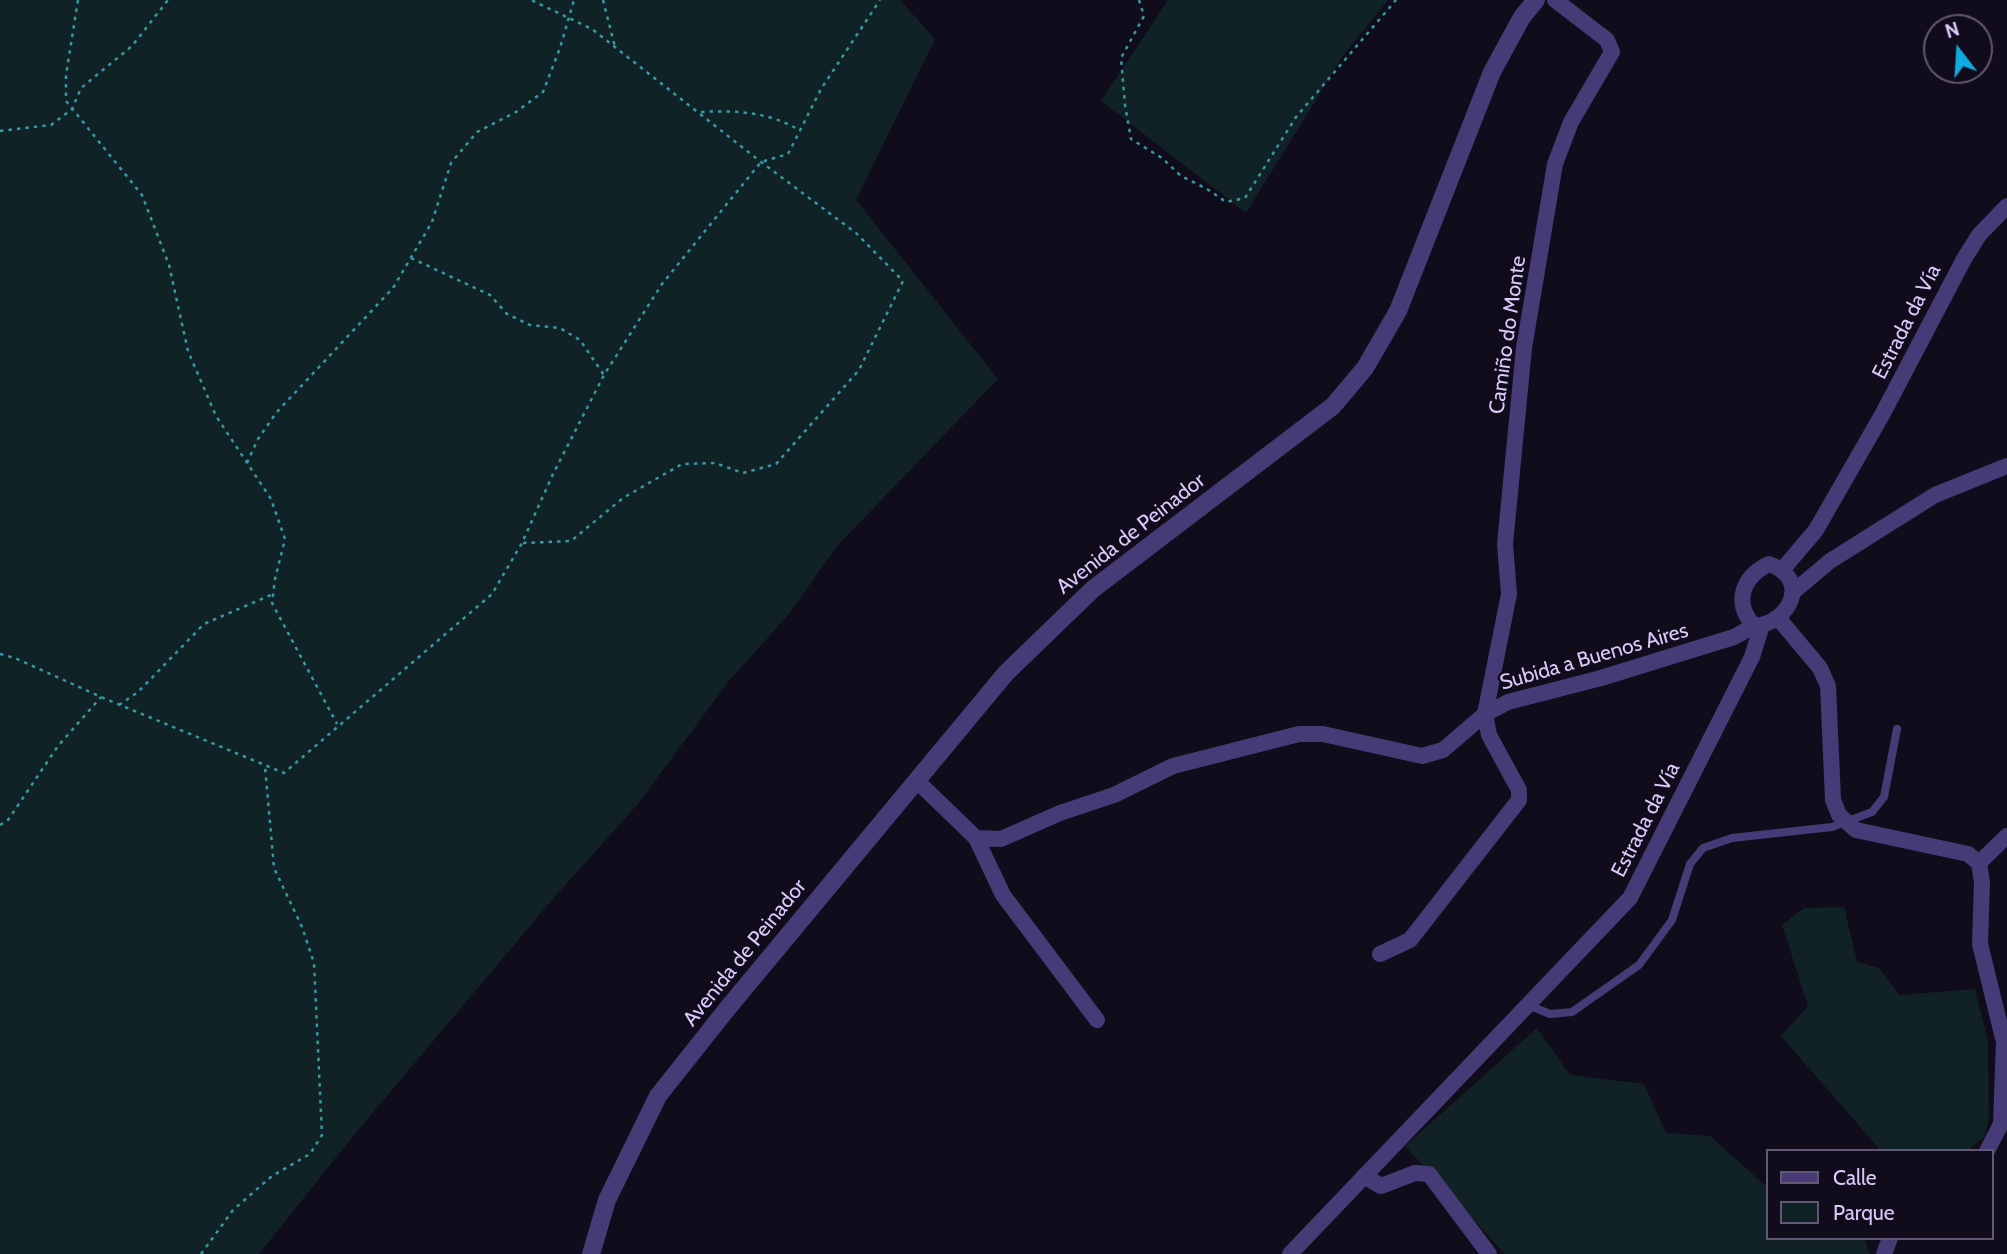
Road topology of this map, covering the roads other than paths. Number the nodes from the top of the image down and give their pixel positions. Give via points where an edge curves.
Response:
1 (1536, 0) edge
2 (1555, 0) edge
3 (2007, 206) edge
4 (2007, 466) edge
5 (1783, 569) junction
6 (1792, 593) junction
7 (1779, 619) junction
8 (1758, 626) junction
9 (1485, 714) junction
10 (1897, 729) dead end
11 (917, 781) junction
12 (1847, 822) junction
13 (2007, 836) edge
14 (975, 838) junction
15 (1979, 863) junction
16 (1380, 954) dead end
17 (1528, 1005) junction
18 (1097, 1020) dead end
19 (1988, 1149) edge
20 (1364, 1176) junction
21 (591, 1254) edge
22 (1290, 1254) edge
23 (1489, 1254) edge

1 - 11 street, Avenida de Peinador via 1492,72 1398,311 1365,368 1333,406 1093,589 1006,673
2 - 9 street, Camiño do Monte via 1607,40 1612,52 1571,122 1555,164 1524,348 1505,544 1509,594
3 - 5 street, Estrada da Vía via 1964,259 1816,530
4 - 6 street via 1936,495 1830,561
5 - 6 street via 1791,578
5 - 8 street via 1769,564 1755,571 1745,584 1746,617
6 - 7 street
7 - 8 street
7 - 12 street via 1820,668 1828,686 1833,800
8 - 9 street, Subida a Buenos Aires via 1601,678 1508,702
8 - 17 street, Estrada da Vía via 1752,657 1630,898
9 - 14 street, Subida a Buenos Aires via 1443,750 1422,756 1323,734 1298,734 1173,766 1001,839
9 - 16 street via 1489,735 1519,790 1519,800 1410,940
10 - 12 lane via 1884,797 1872,812
11 - 14 street
11 - 21 street, Avenida de Peinador via 658,1096 607,1200
12 - 15 street via 1856,830 1968,854
12 - 17 lane via 1732,838 1703,848 1690,864 1672,920 1639,965 1572,1012 1550,1013
13 - 15 street
14 - 18 street via 1003,895
15 - 19 street via 1980,944 2004,1042 2001,1124
17 - 20 street, Estrada da Vía
20 - 22 street, Estrada da Vía
20 - 23 street via 1381,1186 1415,1173 1429,1174

